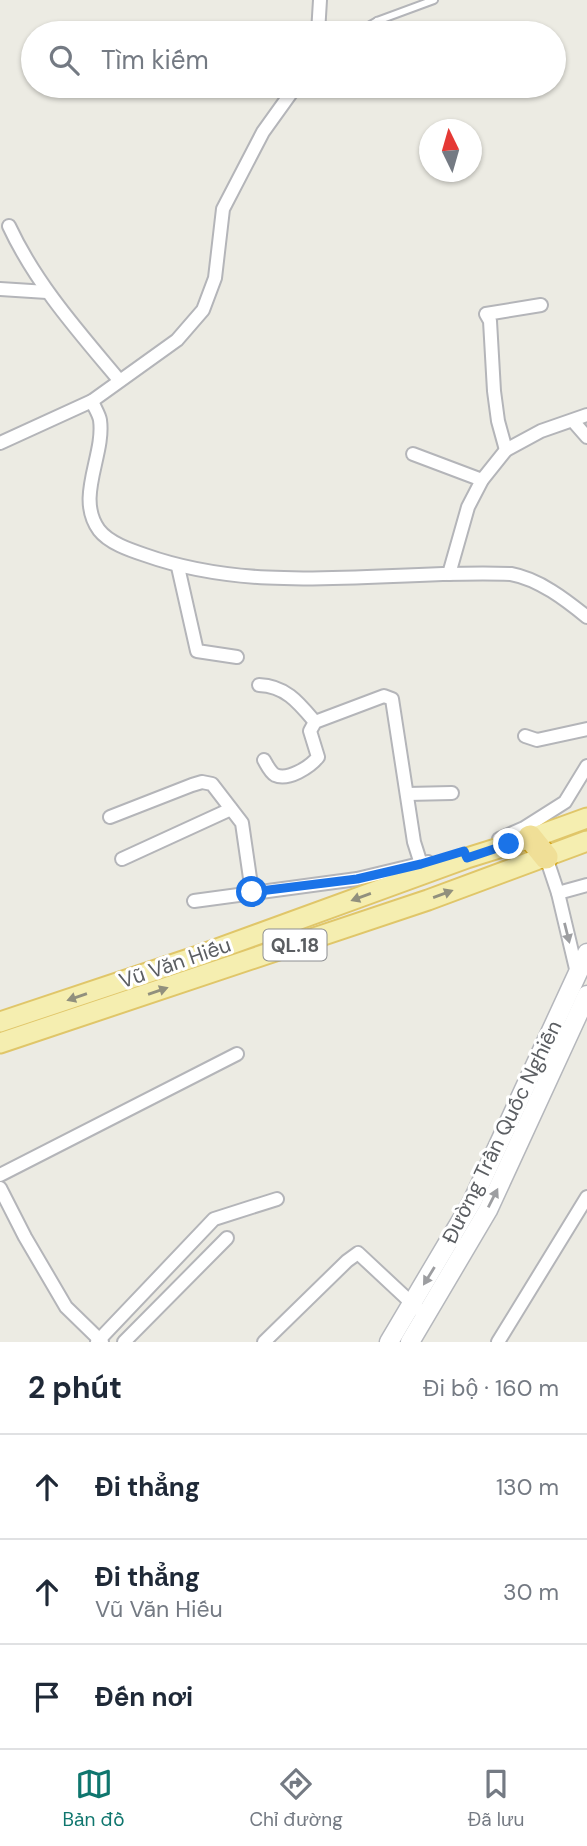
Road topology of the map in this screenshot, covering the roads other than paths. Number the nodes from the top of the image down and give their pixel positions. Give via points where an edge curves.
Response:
1 (320, 0) edge
2 (434, 0) edge
3 (319, 21) edge
4 (380, 21) edge
5 (288, 98) edge
6 (9, 226) dead end
7 (0, 289) edge
8 (47, 292) junction
9 (541, 305) dead end
10 (119, 380) junction
11 (92, 401) junction
12 (587, 415) edge
13 (573, 421) junction
14 (587, 437) edge
15 (0, 443) edge
16 (506, 450) junction
17 (413, 454) dead end
18 (482, 480) junction
19 (178, 567) junction
20 (449, 574) junction
21 (587, 617) edge
22 (237, 657) dead end
23 (259, 685) dead end
24 (315, 722) junction
25 (587, 729) edge
26 (525, 736) dead end
27 (264, 760) dead end
28 (587, 765) edge
29 (452, 793) dead end
30 (407, 794) junction
31 (231, 808) junction
32 (110, 817) dead end
33 (587, 818) edge
34 (530, 837) junction
35 (587, 841) edge
36 (466, 854) junction
37 (546, 857) junction
38 (122, 859) dead end
39 (421, 864) junction
40 (587, 885) edge
41 (252, 892) junction
42 (558, 893) junction
43 (194, 901) dead end
44 (587, 953) edge
45 (578, 973) junction
46 (587, 995) edge
47 (582, 1018) edge
48 (0, 1022) edge
49 (0, 1043) edge
50 (237, 1054) dead end
51 (0, 1175) edge
52 (0, 1188) edge
53 (587, 1197) edge
54 (277, 1199) dead end
55 (227, 1238) dead end
56 (419, 1310) junction
57 (99, 1341) edge
58 (124, 1342) edge
59 (264, 1342) edge
60 (389, 1342) edge
61 (410, 1342) edge
62 (498, 1342) edge

1 - 3 street
2 - 4 lane
5 - 10 street via 223,209 215,278 203,310 177,340
6 - 8 street
7 - 8 street
8 - 10 street
9 - 16 street via 486,314 498,421
10 - 11 street
11 - 15 street
11 - 19 street via 100,419 99,451 89,492 100,531 116,543
12 - 13 street
13 - 14 street
13 - 16 street via 541,431
16 - 18 street
17 - 18 street
18 - 20 street via 468,507
19 - 20 street via 281,580
19 - 22 street via 197,651
20 - 21 street via 524,576
23 - 24 street via 290,695
24 - 27 street via 310,731 318,757 314,762 279,776 272,774
24 - 30 street via 384,696 392,699
25 - 26 street via 537,740
28 - 36 street via 565,802
29 - 30 street
30 - 39 street
31 - 32 street via 212,784 202,782
31 - 38 street
31 - 41 street via 242,822
33 - 34 main road, Vũ Văn Hiếu / QL.18
34 - 36 main road, Vũ Văn Hiếu / QL.18
34 - 37 highway
35 - 37 main road, Vũ Văn Hiếu / QL.18
36 - 39 street
36 -> 48 main road, Vũ Văn Hiếu / QL.18 via 240,941
37 - 42 street
49 -> 37 main road, Vũ Văn Hiếu / QL.18
39 - 41 street via 357,879
40 - 42 street
41 - 43 street
42 -> 45 street
44 - 45 main road, Đường Trần Quốc Nghiễn
45 -> 56 main road, Đường Trần Quốc Nghiễn
46 - 47 main road, Đường Trần Quốc Nghiễn
56 -> 47 main road, Đường Trần Quốc Nghiễn via 475,1234
50 - 51 street
52 - 57 street via 66,1307
53 - 62 street
54 - 57 street via 214,1219
55 - 58 street
56 - 59 street via 358,1254
56 - 60 main road, Đường Trần Quốc Nghiễn
56 - 61 main road, Đường Trần Quốc Nghiễn

